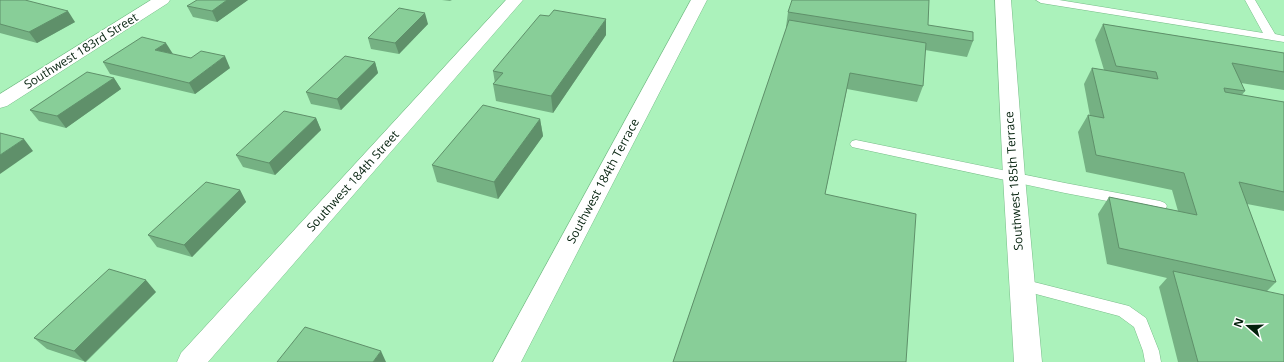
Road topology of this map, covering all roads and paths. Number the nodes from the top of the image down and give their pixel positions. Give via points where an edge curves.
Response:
1 (162, 0) edge
2 (514, 0) edge
3 (699, 0) edge
4 (1003, 0) edge
5 (1040, 0) edge
6 (1112, 0) edge
7 (1250, 0) edge
8 (1116, 12) junction
9 (1271, 37) junction
10 (1284, 39) edge
11 (0, 102) edge
12 (856, 144) dead end
13 (1014, 177) junction
14 (1160, 206) edge
15 (1022, 285) junction
16 (191, 362) edge
17 (507, 362) edge
18 (1028, 362) edge
19 (1153, 362) edge

1 - 11 street, Southwest 183rd Street
2 - 16 street, Southwest 184th Street
3 - 17 street, Southwest 184th Terrace
4 - 13 street, Southwest 185th Terrace
5 - 8 lane
6 - 8 lane
7 - 9 lane
8 - 9 lane
9 - 10 lane
12 - 13 lane
13 - 14 lane
13 - 15 street, Southwest 185th Terrace
15 - 18 street, Southwest 185th Terrace
15 - 19 lane via 1124,311 1140,323

